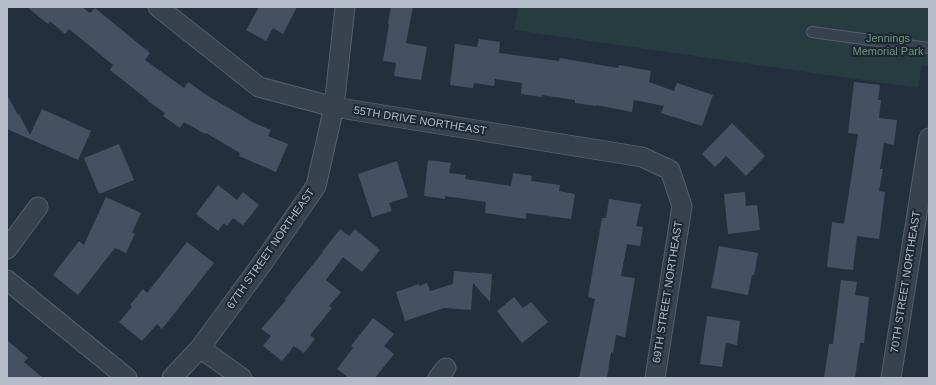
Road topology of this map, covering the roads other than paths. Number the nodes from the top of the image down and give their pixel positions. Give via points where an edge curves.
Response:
1 (158, 7) edge
2 (345, 7) edge
3 (812, 32) dead end
4 (929, 48) edge
5 (334, 107) junction
6 (929, 138) edge
7 (682, 206) joint
8 (38, 207) dead end
9 (7, 248) edge
10 (7, 280) edge
11 (200, 348) junction
12 (127, 378) edge
13 (172, 378) edge
14 (242, 378) edge
15 (655, 378) edge
16 (891, 378) edge

1 - 5 street, 55TH DRIVE NORTHEAST via 259,87
2 - 5 street, 67TH STREET NORTHEAST
3 - 4 lane
5 - 7 street, 55TH DRIVE NORTHEAST via 642,157 670,170
5 - 11 street, 67TH STREET NORTHEAST via 316,186
6 - 16 street, 70TH STREET NORTHEAST
7 - 15 street, 69TH STREET NORTHEAST
8 - 9 street
10 - 12 street
11 - 13 street, 67TH STREET NORTHEAST
11 - 14 street

